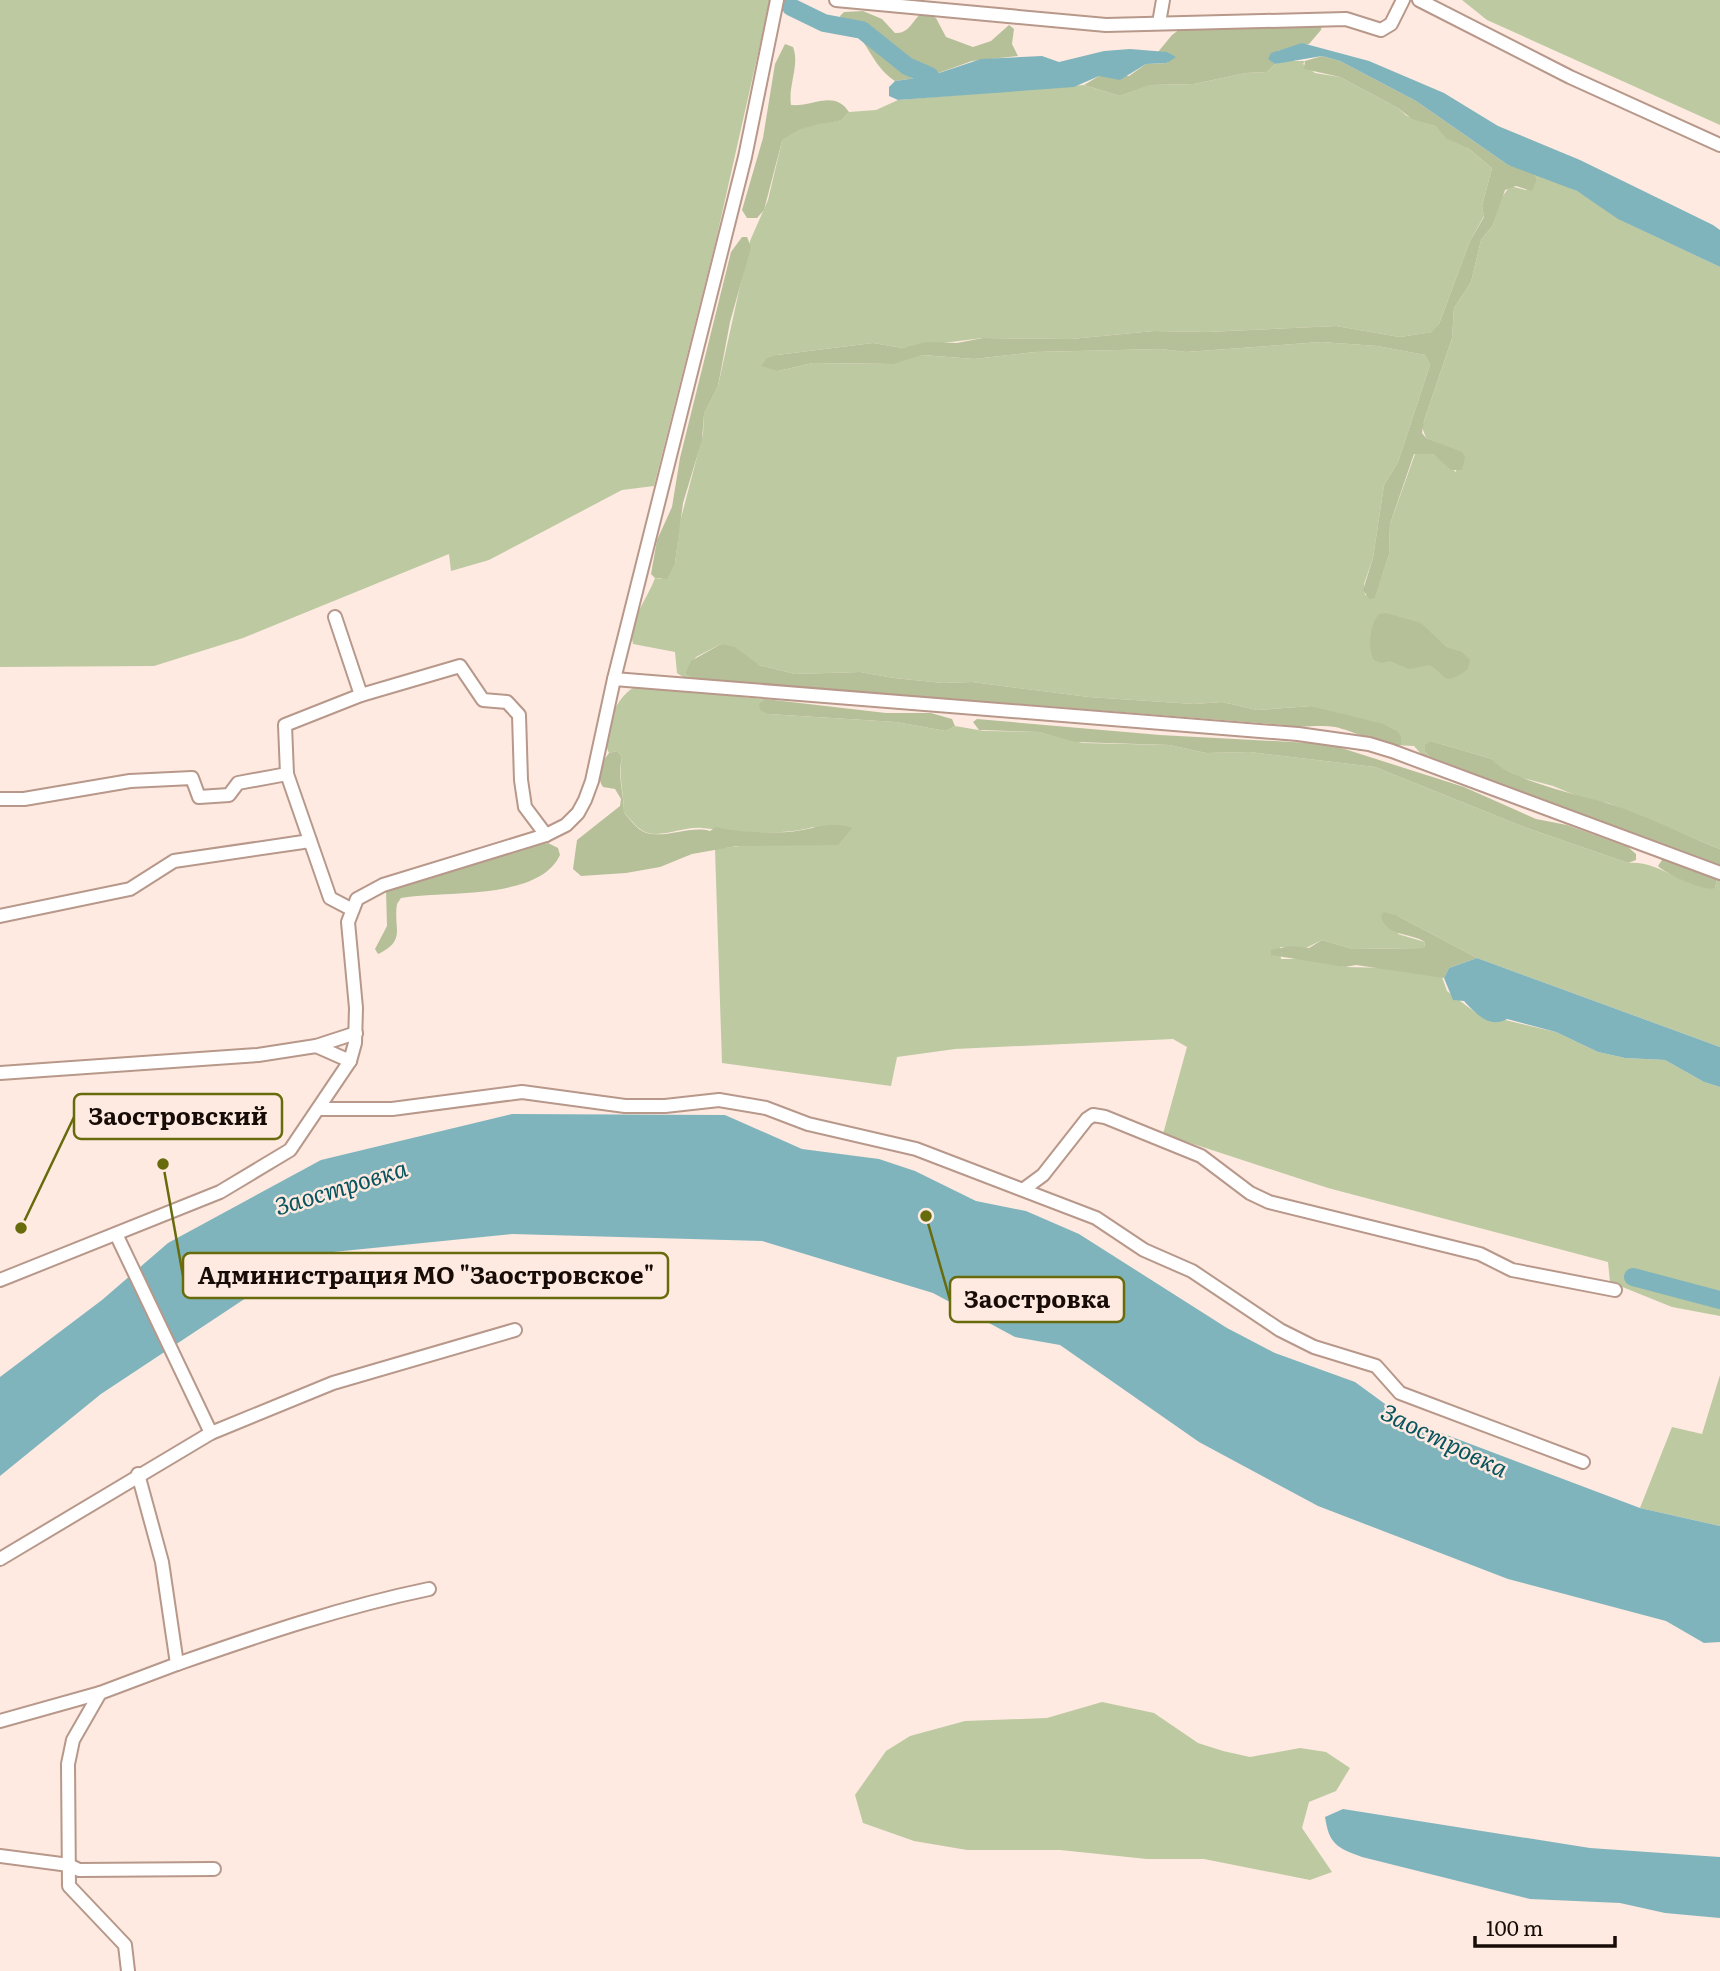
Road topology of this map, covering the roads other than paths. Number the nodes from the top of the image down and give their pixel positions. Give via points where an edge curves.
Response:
1 (777, 0) edge
2 (836, 0) edge
3 (1163, 0) edge
4 (1403, 0) edge
5 (1419, 0) edge
6 (1159, 23) junction
7 (1720, 145) edge
8 (335, 617) dead end
9 (614, 679) junction
10 (361, 695) junction
11 (286, 774) junction
12 (0, 799) edge
13 (546, 835) junction
14 (310, 841) junction
15 (1720, 873) edge
16 (351, 909) junction
17 (0, 916) edge
18 (356, 1033) junction
19 (316, 1046) junction
20 (350, 1061) junction
21 (0, 1073) edge
22 (320, 1109) junction
23 (1024, 1189) junction
24 (116, 1234) junction
25 (0, 1280) edge
26 (1615, 1290) dead end
27 (515, 1331) dead end
28 (211, 1433) junction
29 (1583, 1462) dead end
30 (138, 1474) junction
31 (0, 1559) edge
32 (429, 1589) dead end
33 (177, 1664) junction
34 (100, 1693) junction
35 (0, 1721) edge
36 (0, 1856) edge
37 (69, 1865) junction
38 (214, 1869) dead end
39 (128, 1971) edge

1 - 9 street via 745,157
2 - 6 street via 1094,24
3 - 6 street
4 - 6 street via 1391,24 1381,30 1346,19
5 - 7 street via 1570,77
8 - 10 street
9 - 13 street via 585,800 566,825
9 - 15 street via 1298,734 1369,744
10 - 11 street via 285,725
10 - 13 street via 460,666 483,700 507,702 519,715 525,807
11 - 12 street via 238,783 229,795 199,797 191,778 130,781
11 - 14 street
13 - 16 street via 383,885 357,899
14 - 16 street via 330,898
14 - 17 street via 174,861 130,889
16 - 18 street via 348,922
18 - 19 street
18 - 20 street
19 - 20 street
19 - 21 street via 258,1055
20 - 22 street
22 - 23 street via 392,1109 522,1093 625,1106 719,1100 766,1108 808,1124 916,1149
22 - 24 street via 281,1157 220,1192
23 - 26 street via 1043,1175 1087,1119 1105,1117 1200,1156 1269,1202 1480,1254 1512,1270
23 - 29 street via 1096,1218 1144,1250 1192,1271 1280,1330 1314,1347 1376,1366 1400,1393
24 - 25 street
24 - 28 street
27 - 28 street via 333,1383
28 - 30 street
30 - 31 street
30 - 33 street via 162,1562
32 - 33 street via 284,1626
33 - 34 street
34 - 35 street
34 - 37 street via 73,1740 68,1764
36 - 37 street
37 - 38 street via 79,1870
37 - 39 street via 69,1886 125,1945

